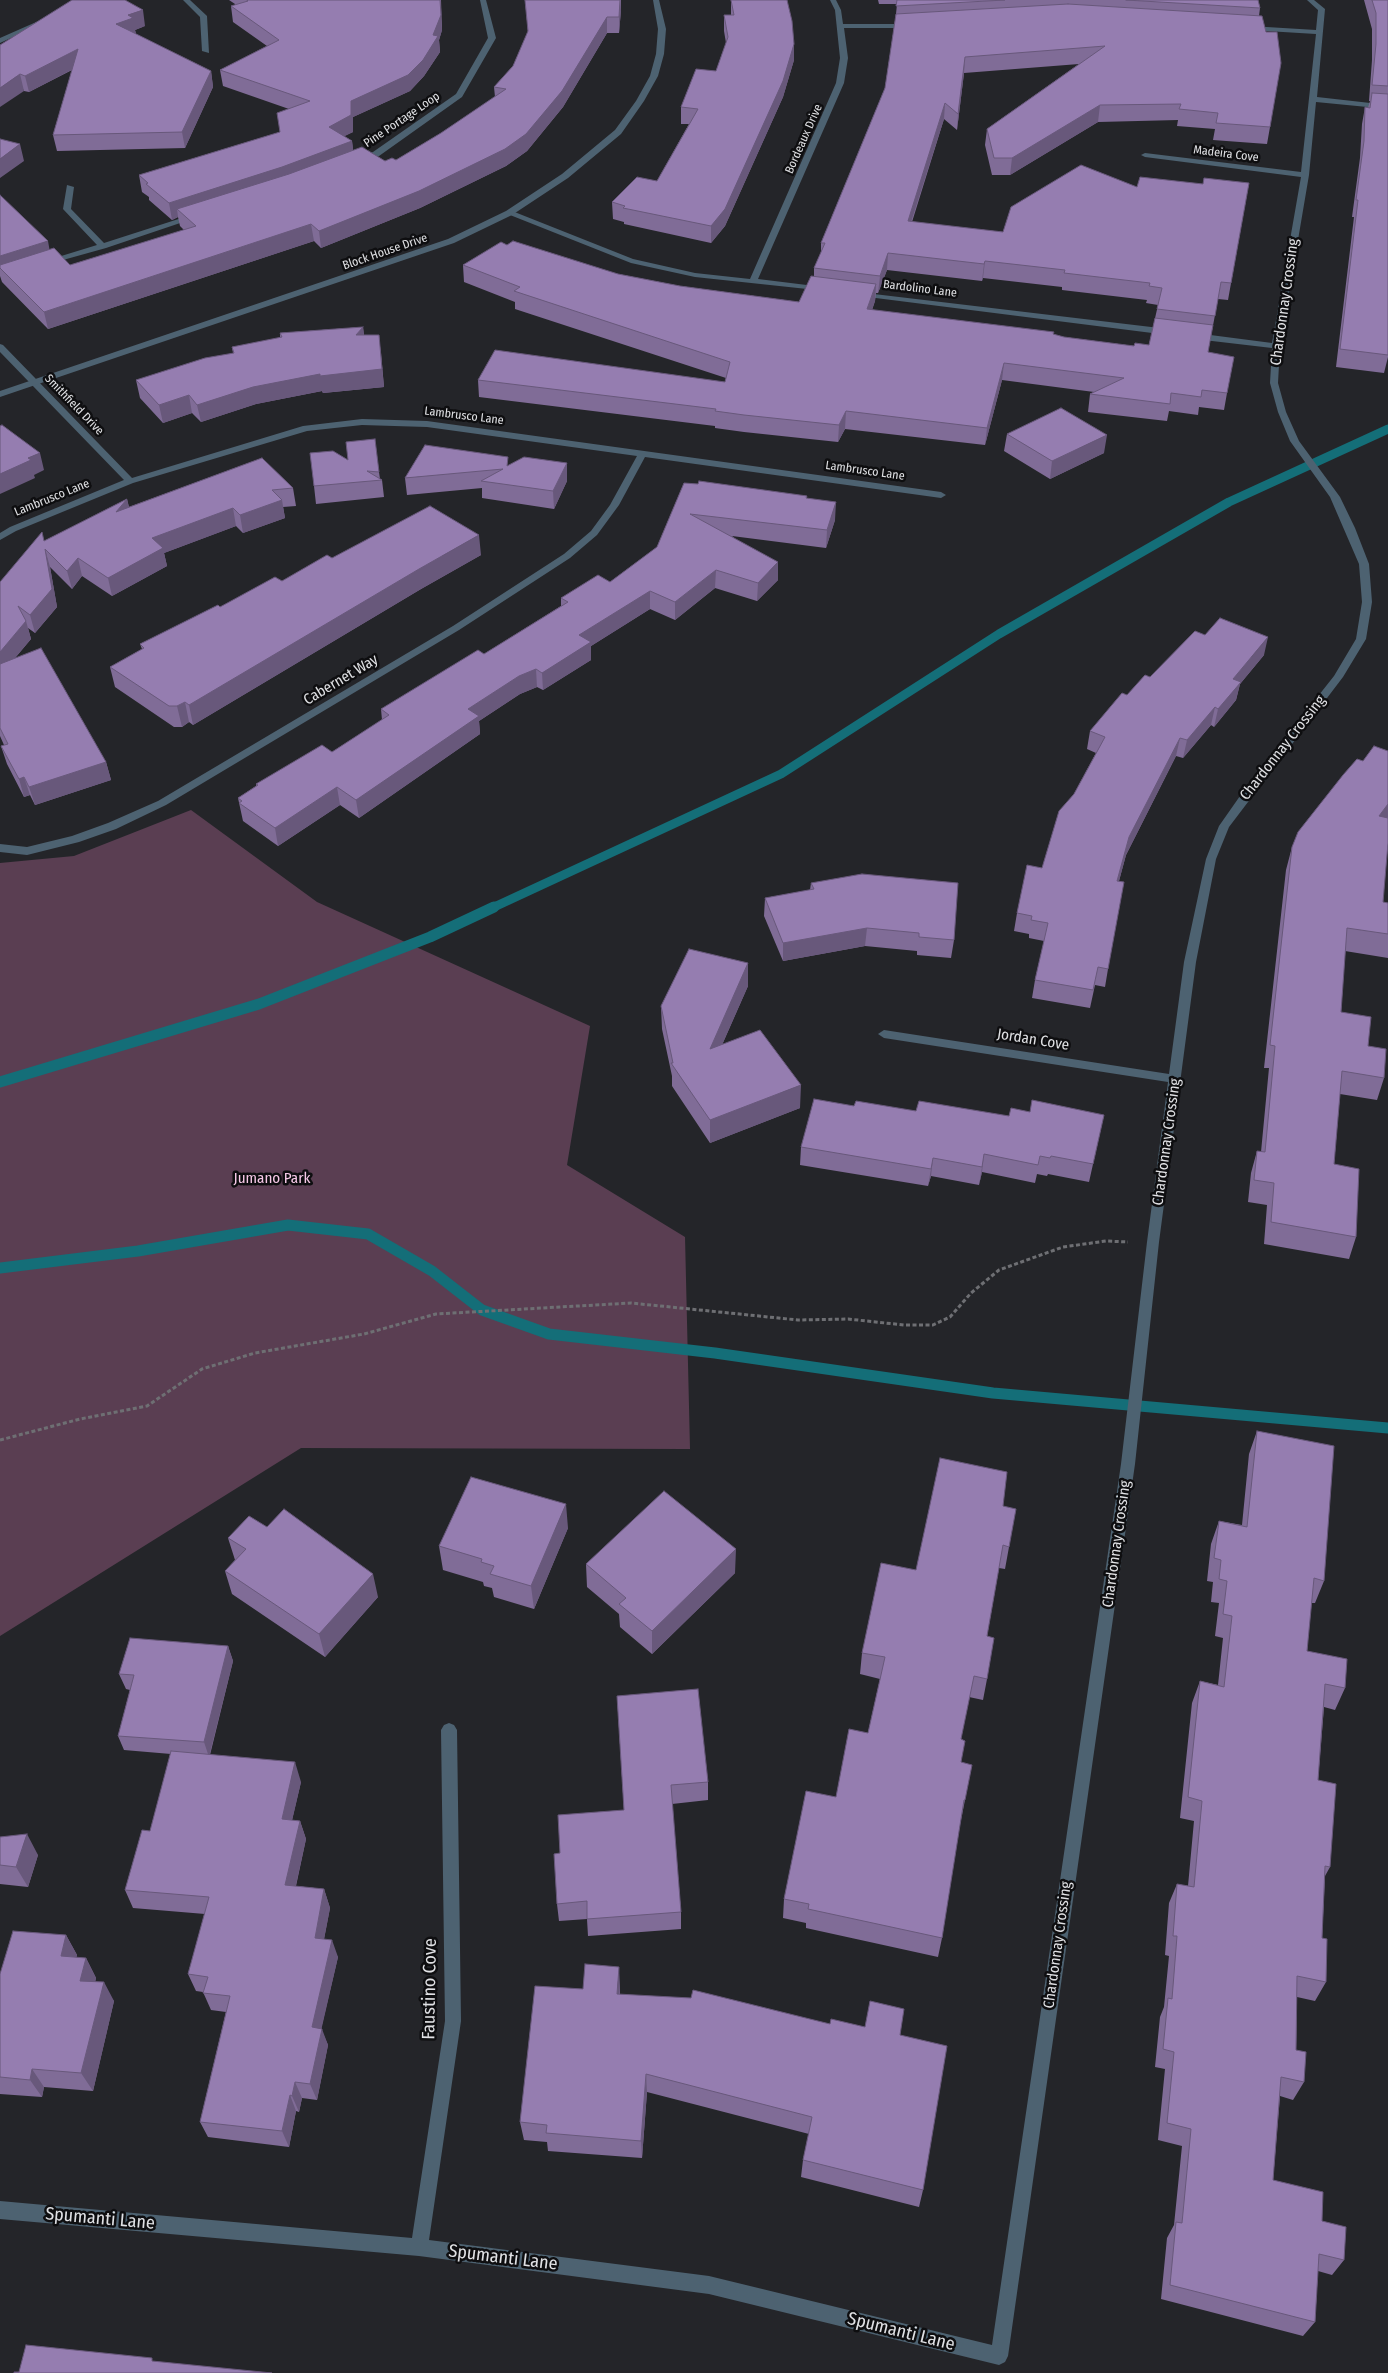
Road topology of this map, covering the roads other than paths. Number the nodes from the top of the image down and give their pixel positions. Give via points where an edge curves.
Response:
1 (186, 0) edge
2 (483, 0) edge
3 (656, 0) edge
4 (833, 0) edge
5 (1310, 0) edge
6 (50, 18) edge
7 (841, 26) junction
8 (916, 26) edge
9 (1241, 27) edge
10 (1319, 32) junction
11 (0, 40) edge
12 (206, 51) dead end
13 (1313, 99) junction
14 (1388, 107) edge
15 (1144, 156) dead end
16 (349, 164) edge
17 (1305, 175) junction
18 (70, 187) dead end
19 (509, 213) junction
20 (205, 214) edge
21 (103, 246) junction
22 (37, 267) edge
23 (753, 281) junction
24 (832, 291) edge
25 (852, 293) edge
26 (1178, 334) edge
27 (1188, 335) edge
28 (1276, 346) junction
29 (0, 347) edge
30 (36, 384) junction
31 (0, 394) edge
32 (642, 454) junction
33 (130, 481) junction
34 (941, 495) dead end
35 (0, 538) edge
36 (1, 848) edge
37 (884, 1034) dead end
38 (1176, 1079) junction
39 (449, 1730) dead end
40 (0, 2210) edge
41 (419, 2247) junction
42 (999, 2356) joint

1 - 12 street via 203,16
2 - 16 street, Pine Portage Loop via 492,38 459,95 376,154
3 - 19 street, Block House Drive via 662,29 660,54 654,76 640,101 618,132 565,176
4 - 7 street, Bordeaux Drive
5 - 10 street, Chardonnay Crossing via 1322,9
6 - 11 street
7 - 8 street
7 - 23 street, Bordeaux Drive via 844,58 840,83
9 - 10 street
10 - 13 street, Chardonnay Crossing
13 - 14 street
13 - 17 street, Chardonnay Crossing
15 - 17 street, Madeira Cove
17 - 28 street, Chardonnay Crossing
18 - 21 street via 68,209
19 - 23 street via 631,261 695,275
19 - 30 street, Block House Drive via 451,241 407,257
20 - 21 street
21 - 22 street
23 - 24 street
25 - 26 street, Bardolino Lane
27 - 28 street
28 - 38 street, Chardonnay Crossing via 1274,383 1282,412 1295,441 1335,498 1350,528 1364,564 1367,602 1360,639 1338,677 1224,826 1211,859 1190,962
29 - 30 street, Smithfield Drive
30 - 31 street, Block House Drive
30 - 33 street, Smithfield Drive
32 - 33 street, Lambrusco Lane via 427,424 362,422 306,428
32 - 34 street, Lambrusco Lane
32 - 36 street, Cabernet Way via 614,505 594,533 567,556 456,628 162,803 75,839 26,851
33 - 35 street, Lambrusco Lane via 13,529
37 - 38 street, Jordan Cove
38 - 42 street, Chardonnay Crossing via 1153,1242 1128,1464
39 - 41 street, Faustino Cove via 453,2021
40 - 41 street, Spumanti Lane
41 - 42 street, Spumanti Lane via 709,2284

